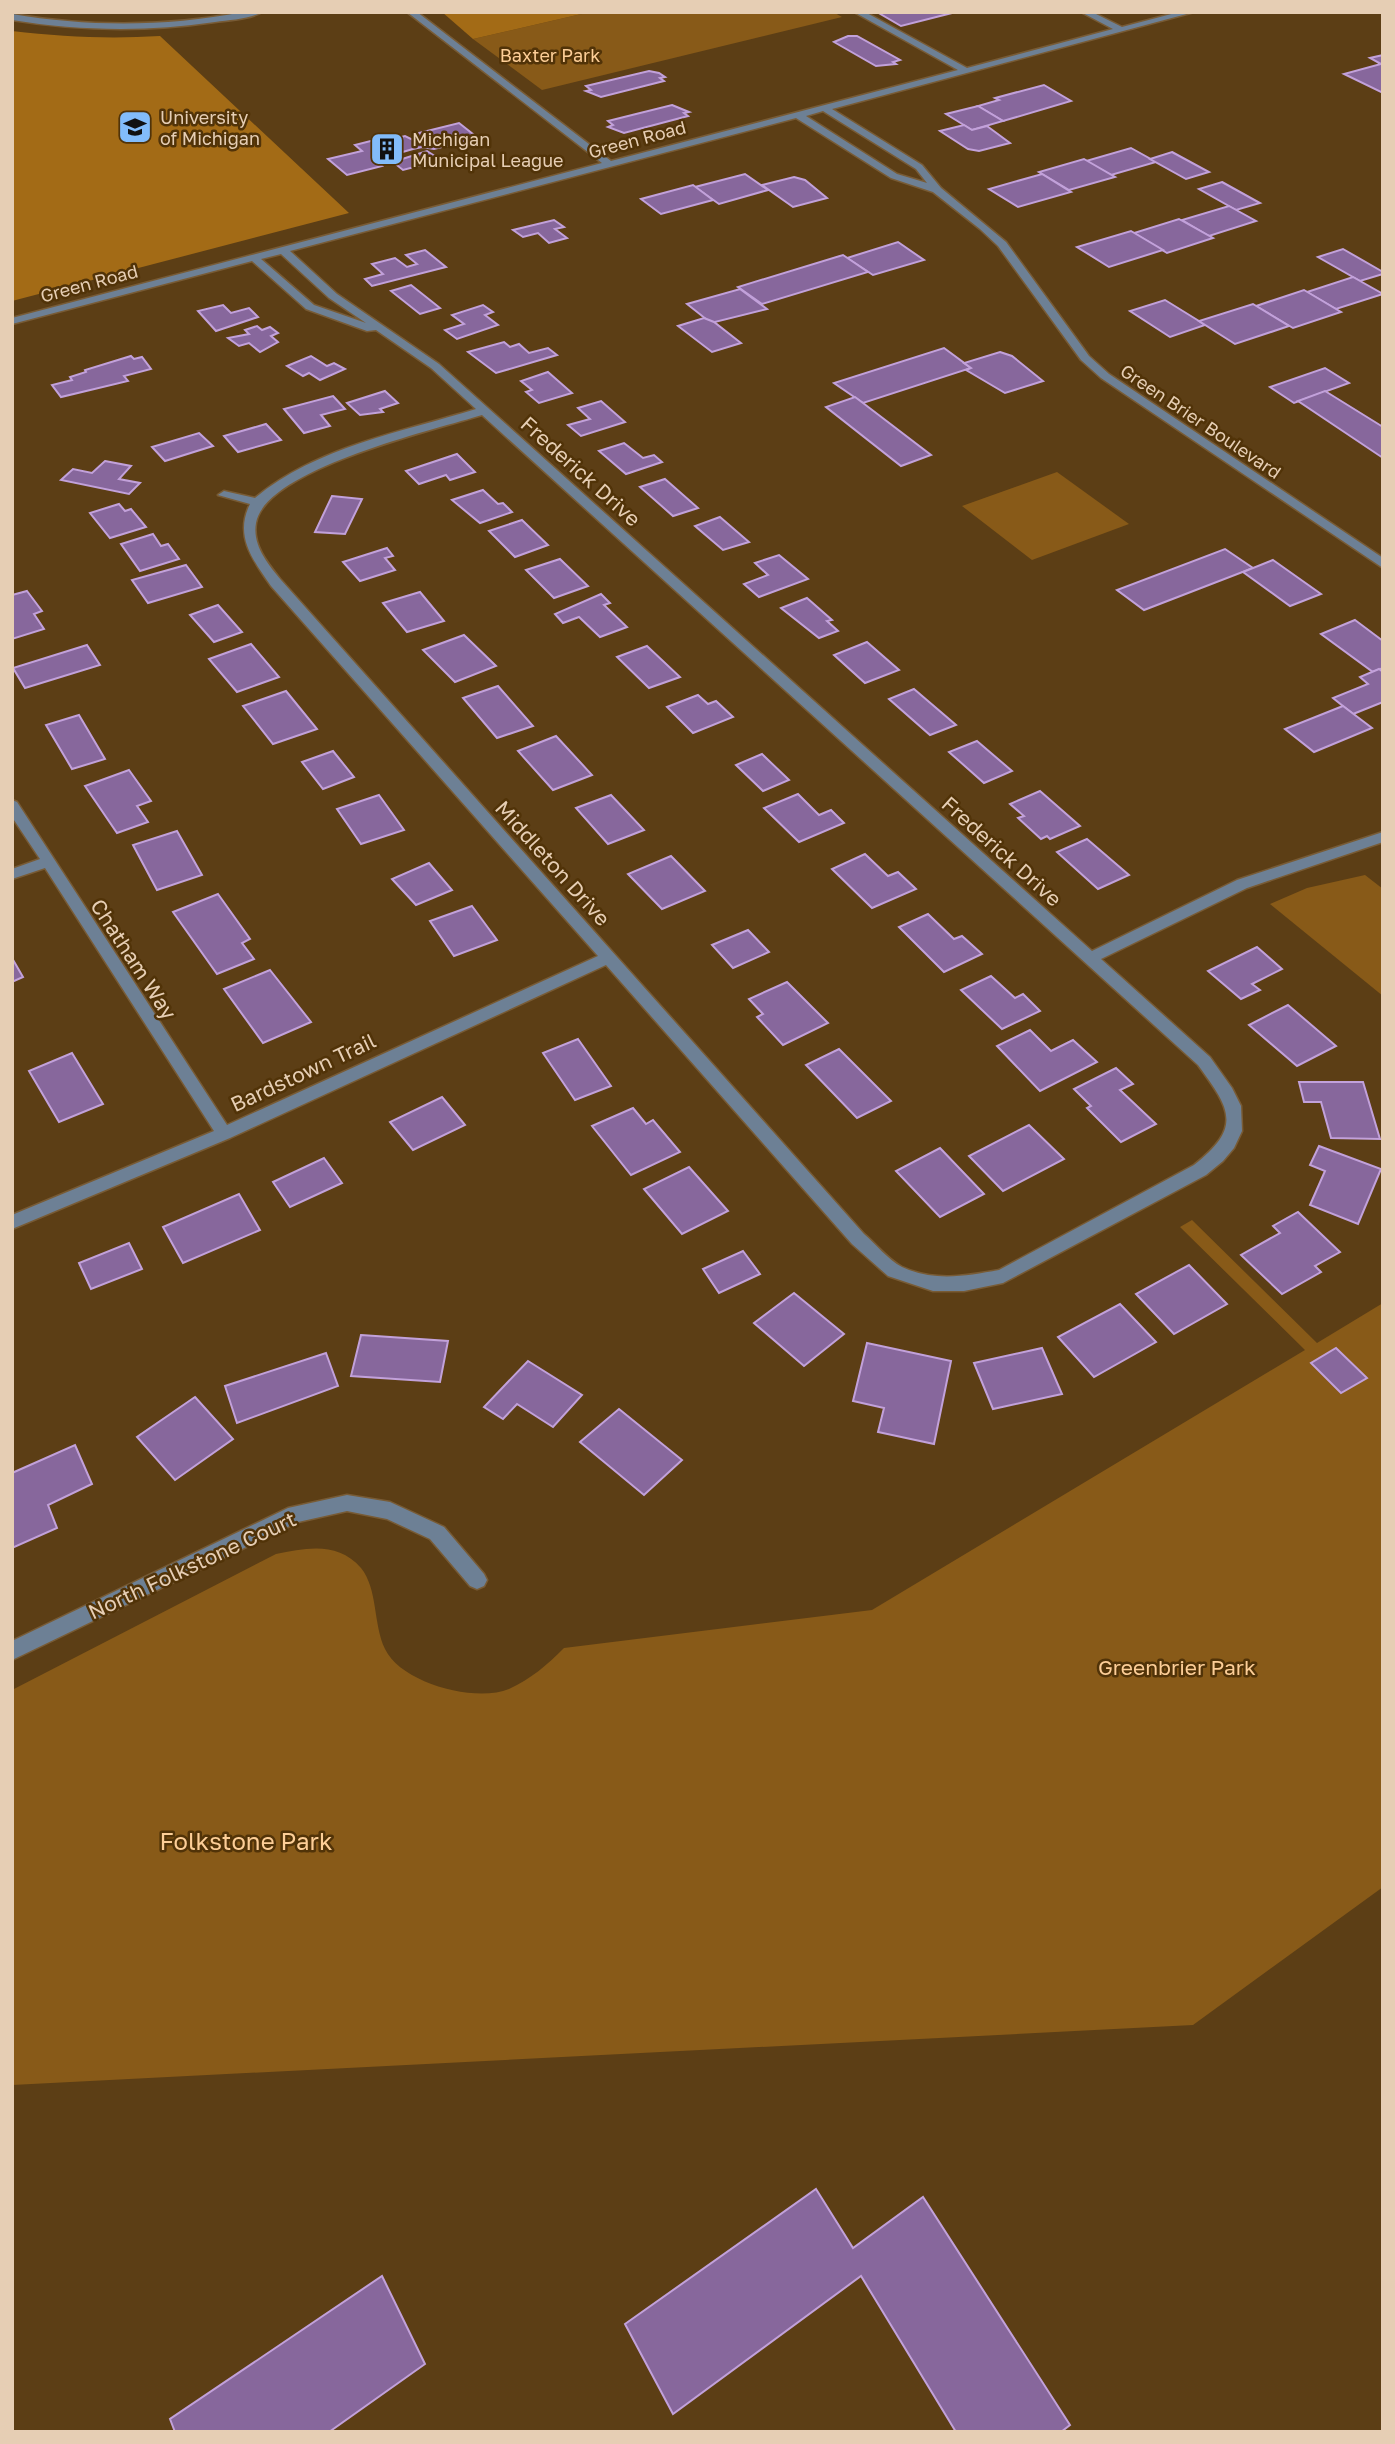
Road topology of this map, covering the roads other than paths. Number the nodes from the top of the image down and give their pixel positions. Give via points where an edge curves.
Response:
1 (258, 12) edge
2 (411, 12) edge
3 (858, 12) edge
4 (1086, 12) edge
5 (1190, 12) edge
6 (12, 17) edge
7 (1121, 30) junction
8 (965, 71) junction
9 (825, 108) junction
10 (798, 116) junction
11 (609, 164) junction
12 (937, 190) junction
13 (283, 250) junction
14 (253, 257) junction
15 (12, 321) edge
16 (383, 332) junction
17 (483, 411) junction
18 (224, 495) dead end
19 (257, 502) junction
20 (1383, 564) edge
21 (12, 805) edge
22 (1383, 837) edge
23 (47, 862) junction
24 (12, 874) edge
25 (609, 957) junction
26 (1090, 958) junction
27 (223, 1135) junction
28 (12, 1222) edge
29 (858, 1239) joint
30 (477, 1580) dead end
31 (12, 1651) edge

1 - 6 street via 130,27
2 - 11 street
3 - 8 street
4 - 7 street
5 - 7 street, Green Road
7 - 8 street, Green Road
8 - 9 street, Green Road
9 - 10 street, Green Road
9 - 12 street, Green Brier Boulevard via 919,167
10 - 11 street, Green Road
10 - 12 street, Green Brier Boulevard via 894,176
11 - 13 street, Green Road
12 - 20 street, Green Brier Boulevard via 1002,244 1073,343 1105,376
13 - 14 street, Green Road
13 - 16 street, Frederick Drive via 333,296
14 - 15 street, Green Road
14 - 16 street, Frederick Drive via 310,307
16 - 17 street, Frederick Drive via 435,366
17 - 19 street via 331,460 296,475
17 - 26 street, Frederick Drive
18 - 19 street
19 - 25 street, Middleton Drive via 249,525 253,551 276,583
21 - 23 street, Chatham Way
22 - 26 street via 1242,884
23 - 24 street
23 - 27 street, Chatham Way
25 - 27 street, Bardstown Trail
25 - 29 street, Middleton Drive
26 - 29 street, Frederick Drive via 1204,1061 1224,1086 1237,1131 1224,1153 1003,1276 964,1284 933,1284 894,1271
27 - 28 street, Bardstown Trail
30 - 31 street, North Folkstone Court via 437,1533 390,1511 346,1503 295,1514

